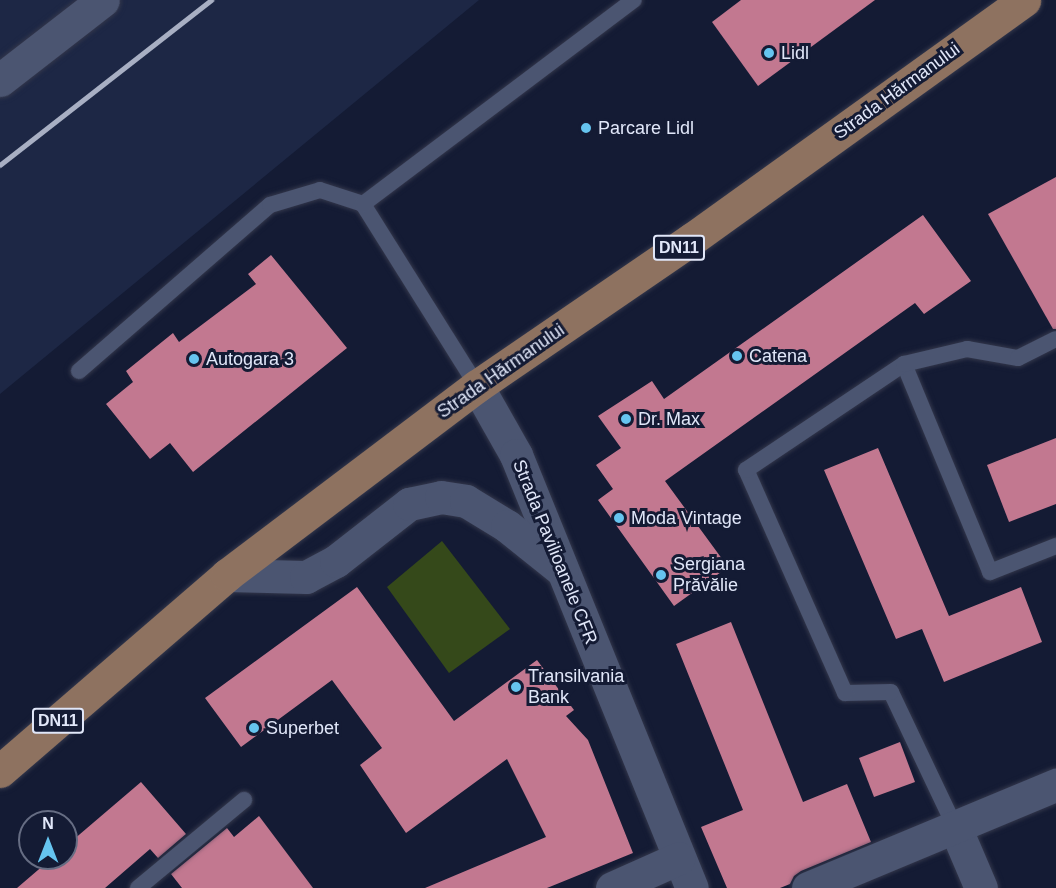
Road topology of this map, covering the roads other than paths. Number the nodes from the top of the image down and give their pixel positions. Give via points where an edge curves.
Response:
1 (103, 0) edge
2 (634, 0) edge
3 (1024, 0) edge
4 (0, 80) edge
5 (363, 204) junction
6 (1056, 339) edge
7 (904, 364) junction
8 (79, 371) dead end
9 (477, 386) junction
10 (1056, 546) edge
11 (564, 571) junction
12 (227, 575) junction
13 (0, 771) edge
14 (1056, 785) edge
15 (244, 800) dead end
16 (955, 826) junction
17 (679, 858) junction
18 (138, 888) edge
19 (612, 888) edge
20 (692, 888) edge
21 (808, 888) edge
22 (981, 888) edge

1 - 4 street
2 - 5 lane
3 - 9 main road, Strada Hărmanului / DN11 via 692,239
5 - 8 lane via 320,190 270,205
5 - 9 lane
6 - 7 lane via 1018,358 967,349
7 - 10 lane via 990,572
7 - 16 lane via 746,470 844,693 891,692
9 - 11 street, Strada Pavilioanele CFR via 516,455
9 - 12 main road, Strada Hărmanului / DN11
11 - 12 street via 466,501 441,497 409,504 336,561 306,577
11 - 17 street, Strada Pavilioanele CFR
12 - 13 main road, Strada Hărmanului / DN11
14 - 16 street
15 - 18 lane
16 - 21 street
16 - 22 street
17 - 19 street
17 - 20 street, Strada Pavilioanele CFR

